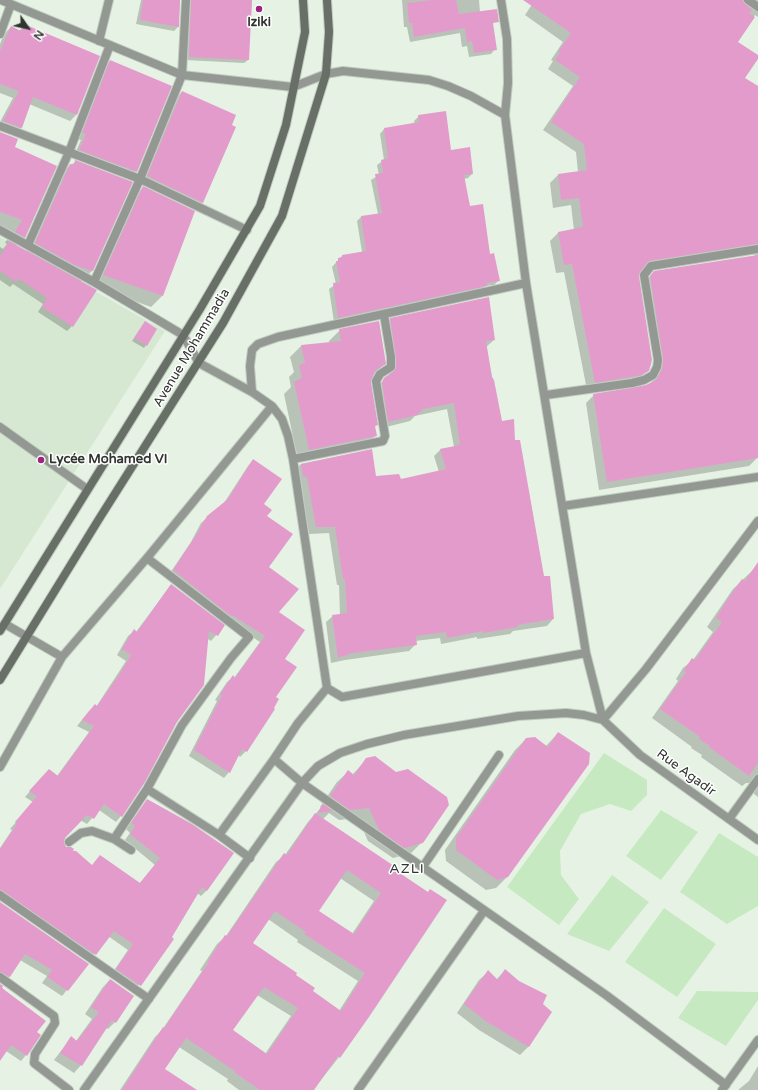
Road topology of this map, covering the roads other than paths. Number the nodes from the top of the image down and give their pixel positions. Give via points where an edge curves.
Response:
1 (1, 0) edge
2 (109, 0) edge
3 (186, 0) edge
4 (303, 0) edge
5 (327, 0) edge
6 (501, 0) edge
7 (748, 0) edge
8 (11, 4) junction
9 (758, 7) edge
10 (0, 34) edge
11 (99, 41) junction
12 (110, 45) junction
13 (326, 74) junction
14 (182, 75) junction
15 (293, 87) junction
16 (504, 115) junction
17 (0, 126) edge
18 (69, 152) junction
19 (140, 179) junction
20 (0, 230) edge
21 (246, 230) junction
22 (28, 245) junction
23 (758, 249) edge
24 (94, 282) junction
25 (526, 283) junction
26 (384, 315) junction
27 (183, 334) junction
28 (199, 363) junction
29 (252, 392) junction
30 (546, 395) junction
31 (272, 406) junction
32 (0, 427) edge
33 (293, 458) junction
34 (758, 477) edge
35 (87, 489) junction
36 (563, 506) junction
37 (757, 525) edge
38 (148, 558) junction
39 (2, 628) edge
40 (26, 637) junction
41 (586, 653) junction
42 (62, 657) junction
43 (0, 680) edge
44 (327, 688) junction
45 (603, 720) junction
46 (499, 755) dead end
47 (274, 759) junction
48 (0, 767) edge
49 (758, 779) edge
50 (302, 783) junction
51 (147, 789) junction
52 (729, 819) junction
53 (219, 835) junction
54 (114, 839) junction
55 (758, 840) edge
56 (69, 842) dead end
57 (131, 850) dead end
58 (250, 858) junction
59 (422, 868) junction
60 (0, 894) edge
61 (484, 911) junction
62 (0, 977) edge
63 (148, 999) junction
64 (758, 1040) edge
65 (724, 1087) edge
66 (360, 1089) edge
67 (69, 1090) edge
68 (84, 1090) edge

1 - 8 street
2 - 11 street
3 - 14 street
4 - 15 street, Avenue Mohammadia via 305,32
5 - 13 street, Avenue Mohammadia via 329,32
6 - 16 street via 507,39 508,76
7 - 9 street
8 - 10 street
8 - 11 street
11 - 12 street
12 - 14 street
12 - 18 street
13 - 15 street
13 - 16 street via 344,71 429,80 471,96
13 - 28 street, Avenue Mohammadia via 282,216
14 - 15 street
14 - 19 street
15 - 21 street, Avenue Mohammadia via 286,125 260,206
16 - 25 street
17 - 18 street
18 - 19 street
18 - 22 street
19 - 21 street
19 - 24 street
20 - 22 street
21 - 27 street, Avenue Mohammadia
22 - 24 street
23 - 30 street via 651,266 644,275 658,360 653,375 632,383
24 - 27 street
25 - 26 street
25 - 30 street
26 - 29 street via 278,337 258,344 252,350
26 - 33 street via 391,367 376,380 386,436 383,441
27 - 28 street
27 - 35 street, Avenue Mohammadia
28 - 29 street
28 - 40 street, Avenue Mohammadia
29 - 31 street
30 - 36 street
31 - 33 street via 282,419
31 - 38 street
32 - 35 street
33 - 44 street
34 - 36 street
35 - 39 street, Avenue Mohammadia
36 - 41 street
37 - 45 street via 646,669
38 - 42 street
38 - 51 street via 249,637 182,725
39 - 40 street
40 - 42 street
40 - 43 street, Avenue Mohammadia
41 - 44 street via 342,697
41 - 45 street
42 - 48 street
44 - 47 street via 298,723
45 - 50 street via 572,713 539,713 404,735 340,753 318,766
45 - 52 street, Rue Agadir via 640,755
46 - 59 street
47 - 50 street
47 - 53 street
49 - 52 street
50 - 58 street
50 - 59 street
51 - 53 street
51 - 54 street
52 - 55 street, Rue Agadir
53 - 58 street
54 - 56 street via 92,831 81,833
54 - 57 street
58 - 63 street
59 - 61 street
60 - 63 street
61 - 65 street via 606,995
61 - 66 street
62 - 67 street via 54,1016 55,1023 35,1054 34,1063
63 - 68 street
64 - 65 street

